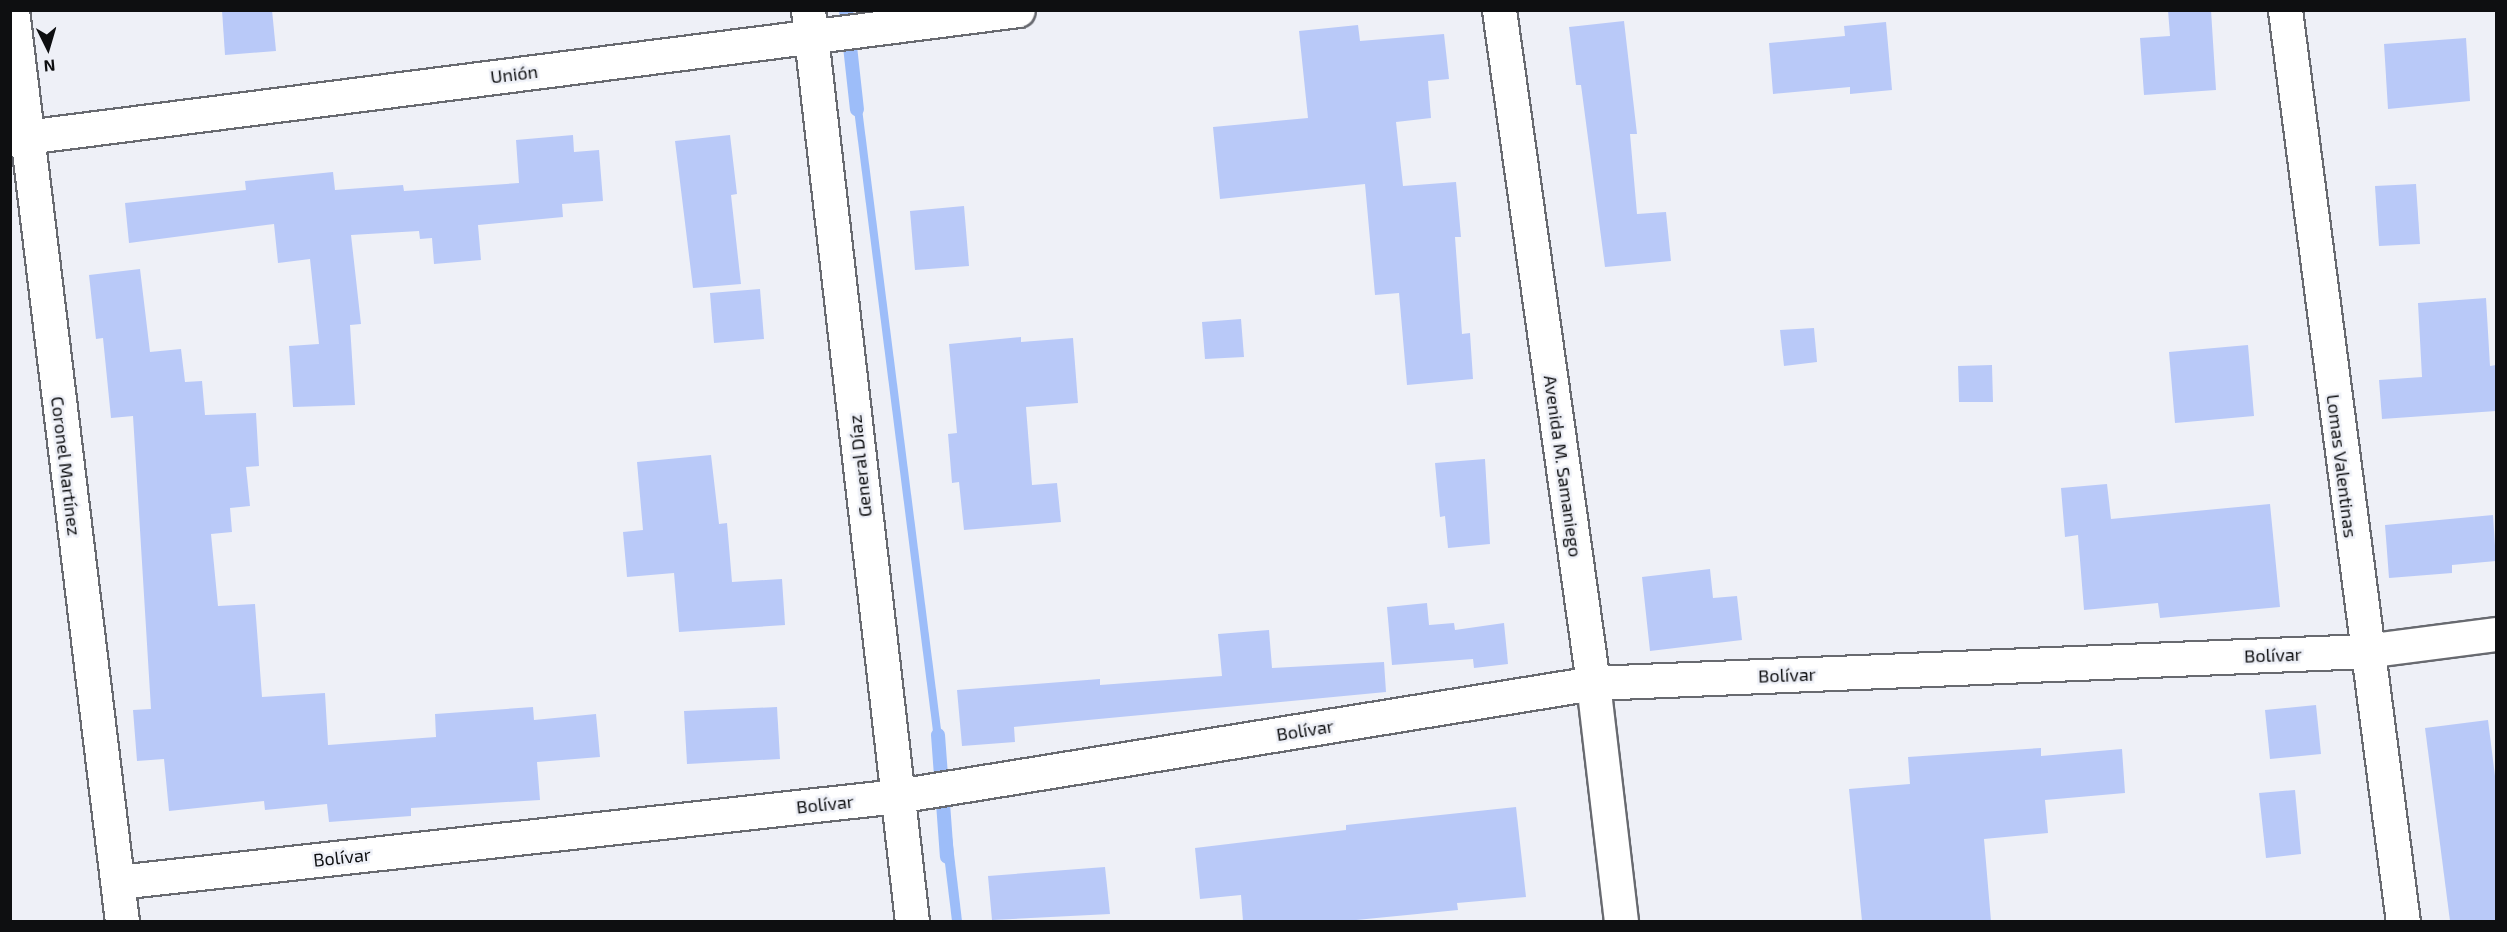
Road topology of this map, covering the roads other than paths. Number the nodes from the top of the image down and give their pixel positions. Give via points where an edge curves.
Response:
1 (12, 10) edge
2 (1018, 10) edge
3 (1499, 10) edge
4 (2285, 10) edge
5 (830, 27) edge
6 (18, 138) edge
7 (2496, 634) edge
8 (2365, 651) junction
9 (1593, 683) junction
10 (897, 796) junction
11 (118, 882) junction
12 (122, 921) edge
13 (912, 921) edge
14 (1621, 921) edge
15 (2403, 921) edge

1 - 6 street, Coronel Martínez
2 - 5 street, Unión
3 - 9 street, Avenida M. Samaniego
4 - 8 street, Lomas Valentinas
5 - 6 street, Unión
5 - 10 street, General Díaz
6 - 11 street, Coronel Martínez
7 - 8 street, Bolívar
8 - 9 street, Bolívar
8 - 15 street, Lomas Valentinas
9 - 10 street, Bolívar
9 - 14 street, Avenida M. Samaniego
10 - 11 street, Bolívar
10 - 13 street, General Díaz
11 - 12 street, Coronel Martínez

